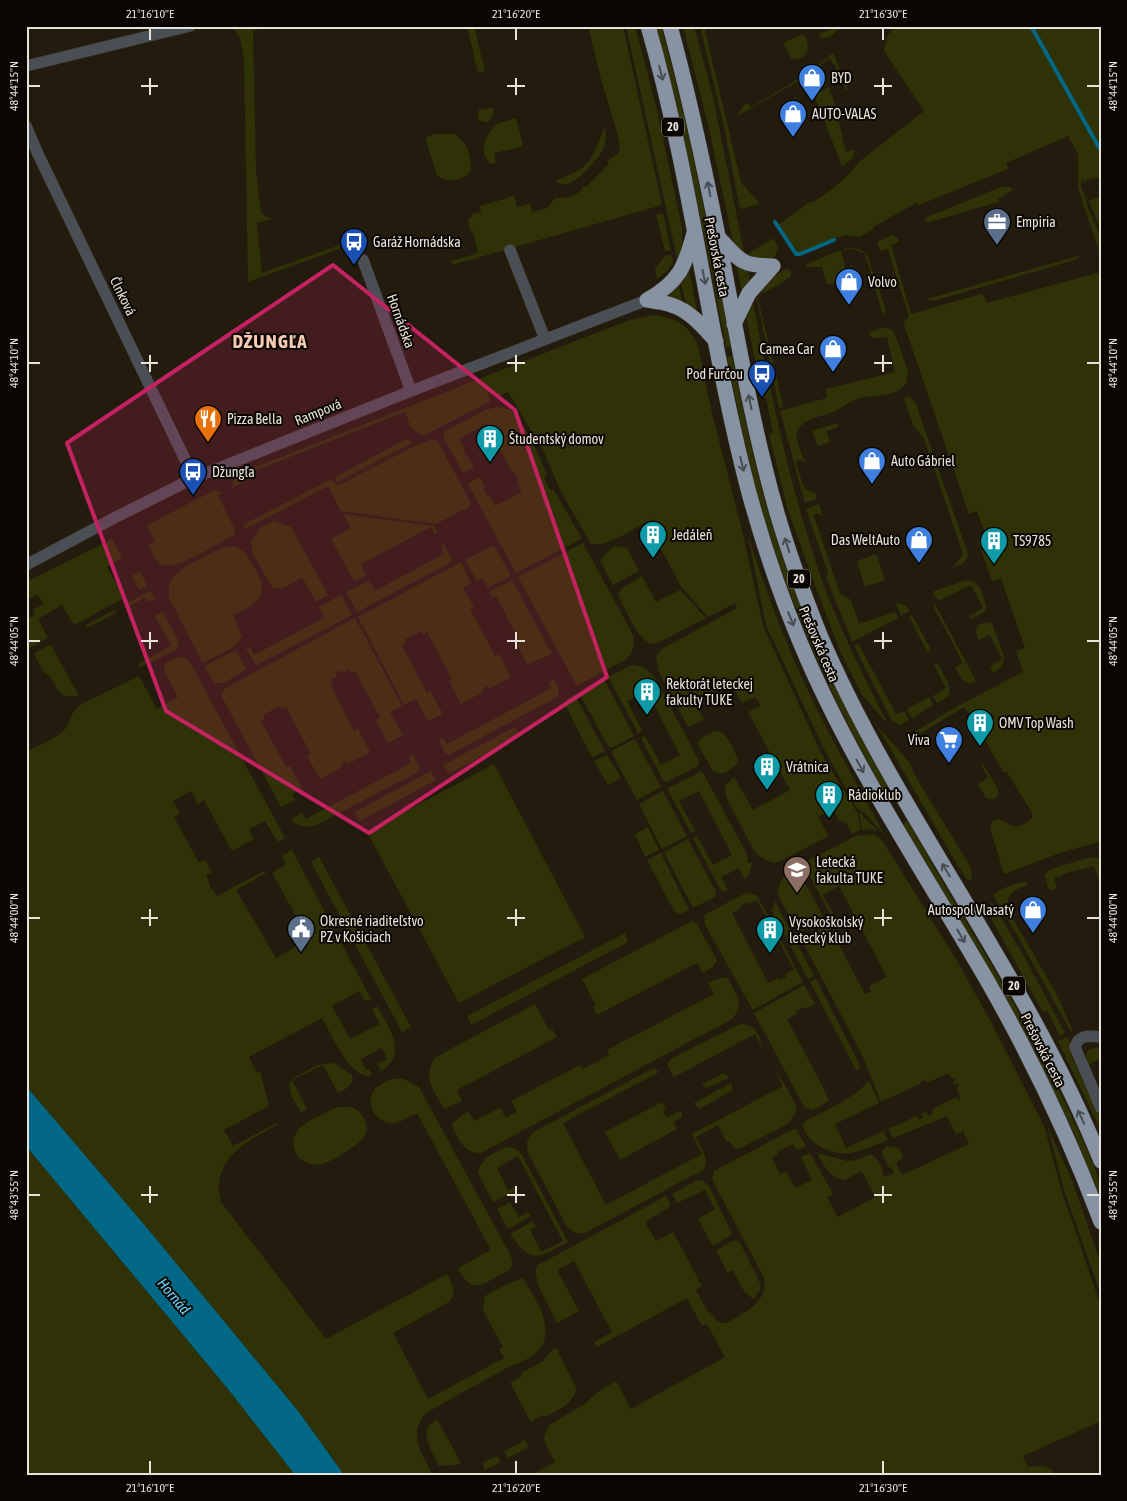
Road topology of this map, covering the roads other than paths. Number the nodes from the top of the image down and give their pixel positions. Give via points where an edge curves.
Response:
1 (190, 26) edge
2 (648, 26) edge
3 (670, 26) edge
4 (26, 66) edge
5 (26, 126) edge
6 (695, 229) junction
7 (718, 237) junction
8 (510, 250) dead end
9 (363, 260) dead end
10 (647, 300) junction
11 (734, 324) junction
12 (545, 338) junction
13 (716, 341) junction
14 (411, 391) junction
15 (194, 478) junction
16 (26, 565) edge
17 (1101, 1037) edge
18 (1101, 1108) edge
19 (1101, 1162) edge
20 (1101, 1222) edge

1 - 4 street
2 -> 6 highway, Prešovská cesta / 20 via 674,127
7 -> 3 highway, Prešovská cesta / 20
5 - 15 street, Člnková
6 - 10 highway via 682,269 661,292
6 -> 13 highway, Prešovská cesta / 20
7 - 11 highway, Prešovská cesta / 20
7 - 11 highway via 743,262 753,266 773,266 753,288
8 - 12 street
9 - 14 street, Hornádska
10 - 12 street, Rampová
10 - 13 highway via 686,312
19 -> 11 highway, Prešovská cesta / 20 via 1031,1016 892,778 832,663 778,517
12 - 14 street, Rampová
13 -> 20 highway, Prešovská cesta / 20 via 756,519 782,596 814,674 874,790 1028,1056 1065,1132
14 - 15 street, Rampová
15 - 16 street, Rampová
17 - 18 street, Prešovská cesta via 1083,1036 1077,1040 1075,1049

